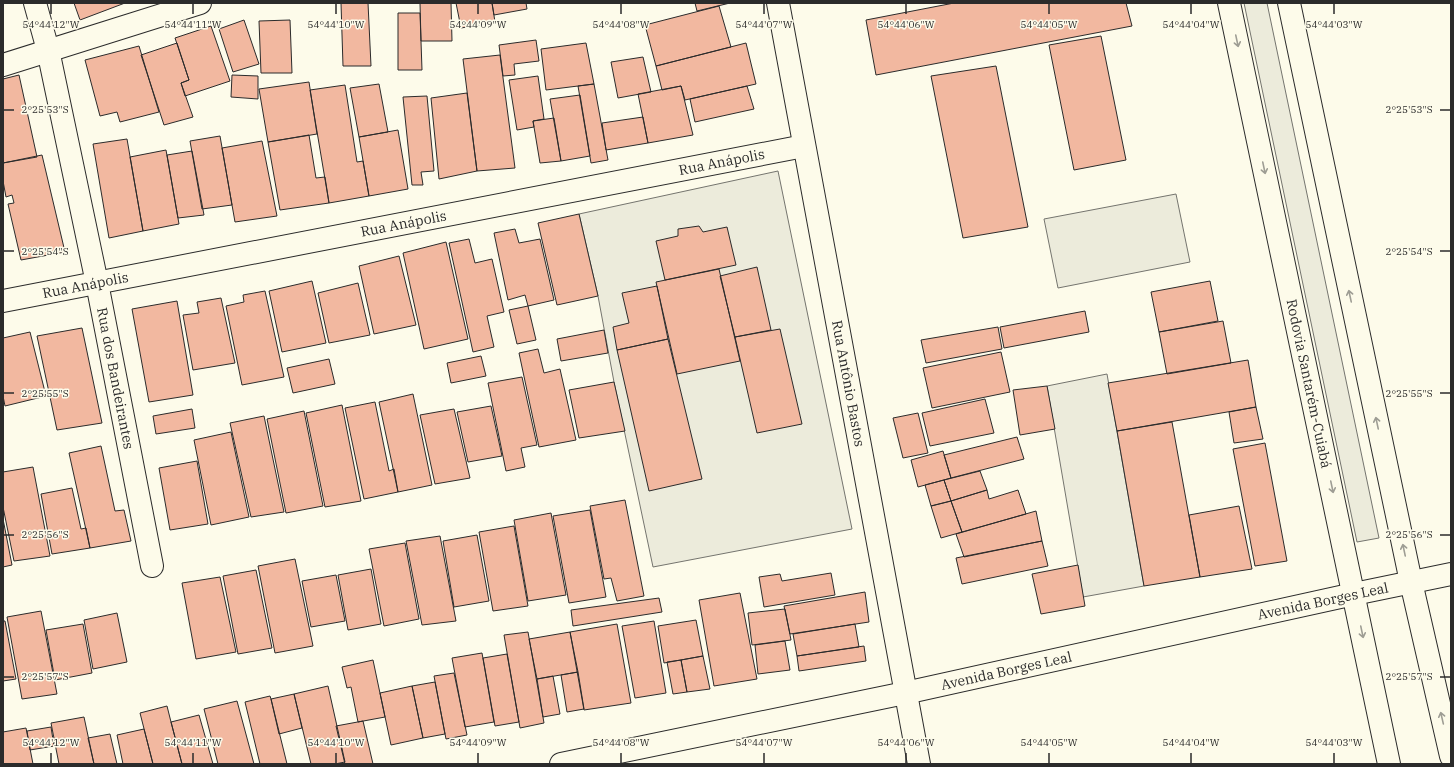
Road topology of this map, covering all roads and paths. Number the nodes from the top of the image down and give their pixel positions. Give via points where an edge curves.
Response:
1 (35, 3) edge
2 (200, 3) edge
3 (778, 3) edge
4 (1229, 3) edge
5 (1289, 3) edge
6 (48, 50) junction
7 (3, 65) edge
8 (804, 146) junction
9 (97, 283) junction
10 (3, 300) edge
11 (152, 566) dead end
12 (1451, 574) edge
13 (1411, 582) junction
14 (1354, 594) junction
15 (905, 692) junction
16 (1451, 756) edge
17 (561, 764) edge
18 (919, 764) edge
19 (1389, 764) edge

1 - 6 main road, Rua dos Bandeirantes
2 - 6 main road
3 - 8 main road, Rua Antônio Bastos
4 -> 14 main road, Rodovia Santarém-Cuiabá
13 -> 5 main road
6 - 7 main road
6 - 9 main road, Rua dos Bandeirantes
8 - 9 main road, Rua Anápolis
8 - 15 main road, Rua Antônio Bastos
9 - 10 main road, Rua Anápolis
9 - 11 main road, Rua dos Bandeirantes
12 - 13 main road, Avenida Borges Leal
13 - 14 main road, Avenida Borges Leal
16 -> 13 main road
14 - 15 main road, Avenida Borges Leal
14 -> 19 main road, Rodovia Santarém-Cuiabá
15 - 17 main road, Avenida Borges Leal
15 - 18 main road, Rua Antônio Bastos

